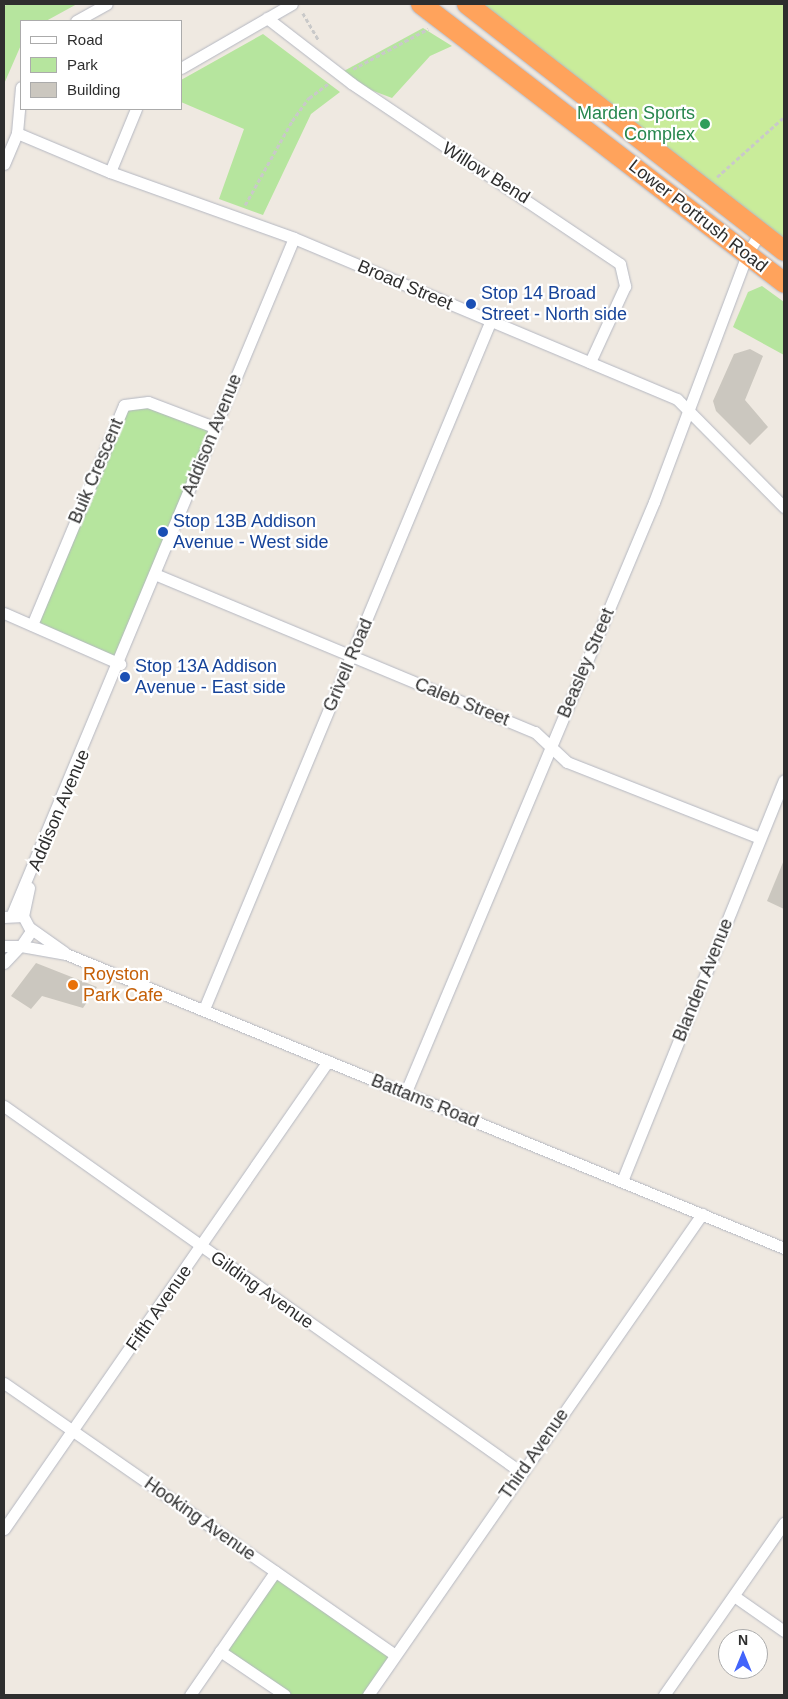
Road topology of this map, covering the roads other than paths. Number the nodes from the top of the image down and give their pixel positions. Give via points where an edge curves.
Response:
1 (107, 4) edge
2 (292, 4) edge
3 (421, 4) edge
4 (467, 4) edge
5 (266, 18) junction
6 (78, 20) edge
7 (182, 67) edge
8 (20, 98) edge
9 (136, 110) edge
10 (17, 133) junction
11 (4, 164) edge
12 (110, 172) junction
13 (761, 231) junction
14 (294, 238) junction
15 (784, 251) edge
16 (748, 252) junction
17 (784, 282) edge
18 (491, 320) junction
19 (590, 362) junction
20 (689, 408) junction
21 (214, 427) junction
22 (784, 507) edge
23 (157, 575) junction
24 (4, 613) edge
25 (32, 625) junction
26 (351, 657) junction
27 (120, 664) junction
28 (551, 747) junction
29 (784, 780) edge
30 (760, 838) junction
31 (9, 916) edge
32 (30, 928) junction
33 (4, 946) edge
34 (20, 947) junction
35 (66, 954) junction
36 (4, 963) edge
37 (204, 1009) junction
38 (328, 1061) junction
39 (406, 1094) junction
40 (4, 1106) edge
41 (622, 1181) junction
42 (702, 1214) junction
43 (201, 1246) junction
44 (784, 1248) edge
45 (4, 1383) edge
46 (73, 1432) junction
47 (521, 1472) junction
48 (784, 1523) edge
49 (4, 1528) edge
50 (276, 1572) junction
51 (734, 1596) junction
52 (784, 1631) edge
53 (220, 1652) junction
54 (395, 1655) junction
55 (190, 1695) edge
56 (285, 1695) edge
57 (368, 1695) edge
58 (664, 1695) edge

1 - 6 street
2 - 5 street
3 - 16 highway, Lower Portrush Road
4 - 13 highway, Lower Portrush Road
5 - 7 street
5 - 19 street, Willow Bend via 351,83 620,264 624,286
8 - 10 street
9 - 12 street
10 - 11 street
10 - 12 street, Broad Street
12 - 14 street, Broad Street
13 - 15 highway, Lower Portrush Road
13 - 16 street, Beasley Street
14 - 18 street, Broad Street
14 - 21 street, Addison Avenue
16 - 17 highway, Lower Portrush Road
16 - 20 street, Beasley Street
18 - 19 street, Broad Street
18 - 26 street, Grivell Road
19 - 20 street, Broad Street
20 - 22 street, Broad Street
20 - 28 street, Beasley Street
21 - 23 street, Addison Avenue
21 - 25 street, Buik Crescent via 148,402 124,405
23 - 26 street, Caleb Street
23 - 27 street, Addison Avenue
24 - 25 street
25 - 27 street
26 - 28 street, Caleb Street via 535,732
26 - 37 street, Grivell Road
27 - 31 street, Addison Avenue via 29,881
28 - 30 street, Caleb Street via 567,762
28 - 39 street, Beasley Street
29 - 30 street, Blanden Avenue
30 - 41 street, Blanden Avenue
31 - 32 street
32 - 34 street via 29,939
32 - 35 street, Battams Road
33 - 34 street, Battams Road
34 - 35 street, Battams Road
34 - 36 street
35 - 37 street, Battams Road
37 - 38 street, Battams Road
38 - 39 street, Battams Road
38 - 43 street, Fifth Avenue
39 - 41 street, Battams Road
40 - 43 street, Gilding Avenue
41 - 42 street, Battams Road
42 - 44 street, Battams Road
42 - 47 street, Third Avenue
43 - 46 street, Fifth Avenue
43 - 47 street, Gilding Avenue
45 - 46 street, Hooking Avenue
46 - 49 street, Fifth Avenue
46 - 50 street, Hooking Avenue
47 - 54 street, Third Avenue
48 - 51 street
50 - 53 street
50 - 54 street, Hooking Avenue
51 - 52 street
51 - 58 street
53 - 55 street
53 - 56 street
54 - 57 street, Third Avenue

